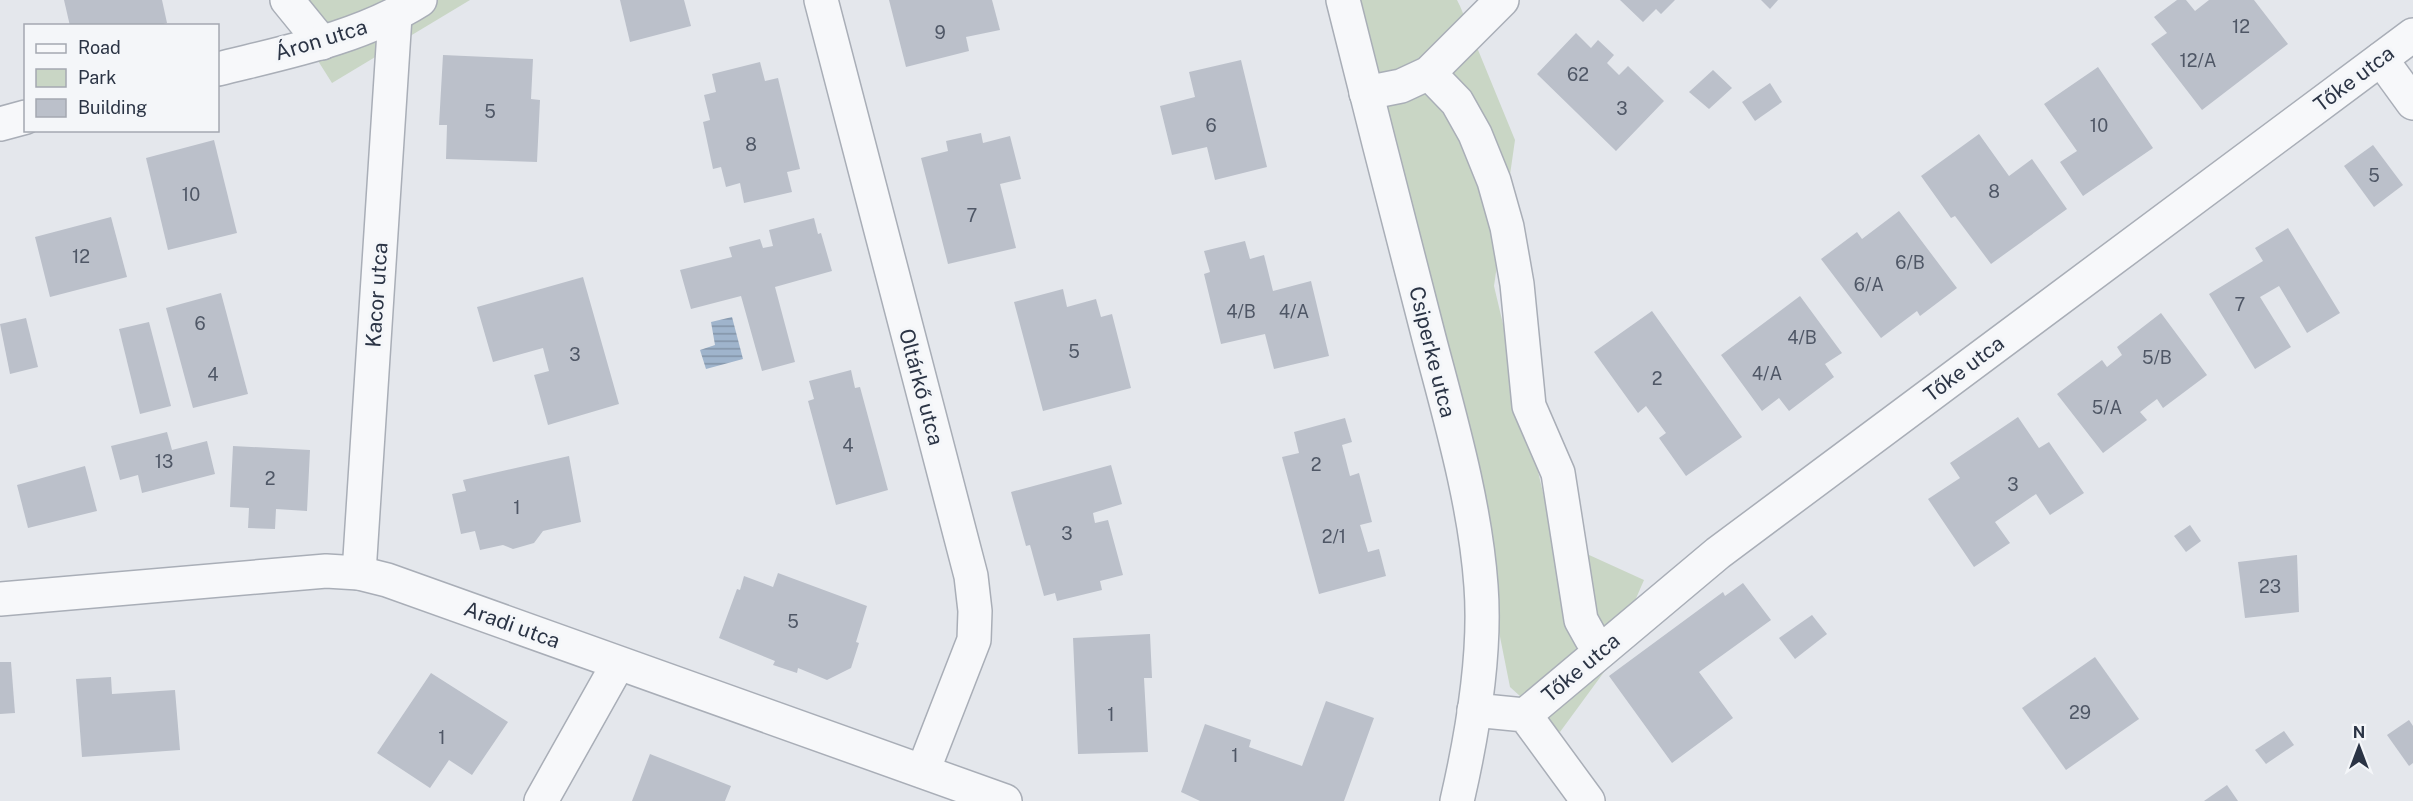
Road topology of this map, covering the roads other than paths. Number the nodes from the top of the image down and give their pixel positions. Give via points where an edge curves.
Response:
1 (287, 0) edge
2 (820, 0) edge
3 (1343, 0) edge
4 (1502, 0) edge
5 (408, 8) edge
6 (2413, 35) edge
7 (322, 43) junction
8 (2380, 59) junction
9 (219, 69) edge
10 (1429, 73) junction
11 (1366, 93) junction
12 (2413, 103) edge
13 (24, 118) edge
14 (0, 124) edge
15 (359, 573) junction
16 (0, 599) edge
17 (1602, 650) junction
18 (618, 664) junction
19 (1474, 710) junction
20 (1525, 715) junction
21 (923, 771) junction
22 (541, 801) edge
23 (1005, 801) edge
24 (1457, 801) edge
25 (1588, 801) edge

1 - 7 street
2 - 21 street, Oltárkő utca via 971,576 974,640
3 - 11 street, Csiperke utca
4 - 10 street
5 - 7 street, Áron utca
5 - 15 street, Kacor utca
6 - 8 street, Tőke utca
7 - 9 street, Áron utca
8 - 12 street
8 - 17 street, Tőke utca via 1718,553
10 - 11 street via 1417,81
10 - 17 street via 1457,102 1494,181 1517,284 1529,406 1558,474 1581,620
11 - 19 street, Csiperke utca via 1445,399 1474,536 1481,587
13 - 14 street
15 - 16 street, Aradi utca via 326,571
15 - 18 street, Aradi utca
17 - 20 street, Tőke utca
18 - 21 street, Aradi utca
18 - 22 street
19 - 20 street
19 - 24 street, Csiperke utca
20 - 25 street
21 - 23 street, Aradi utca

